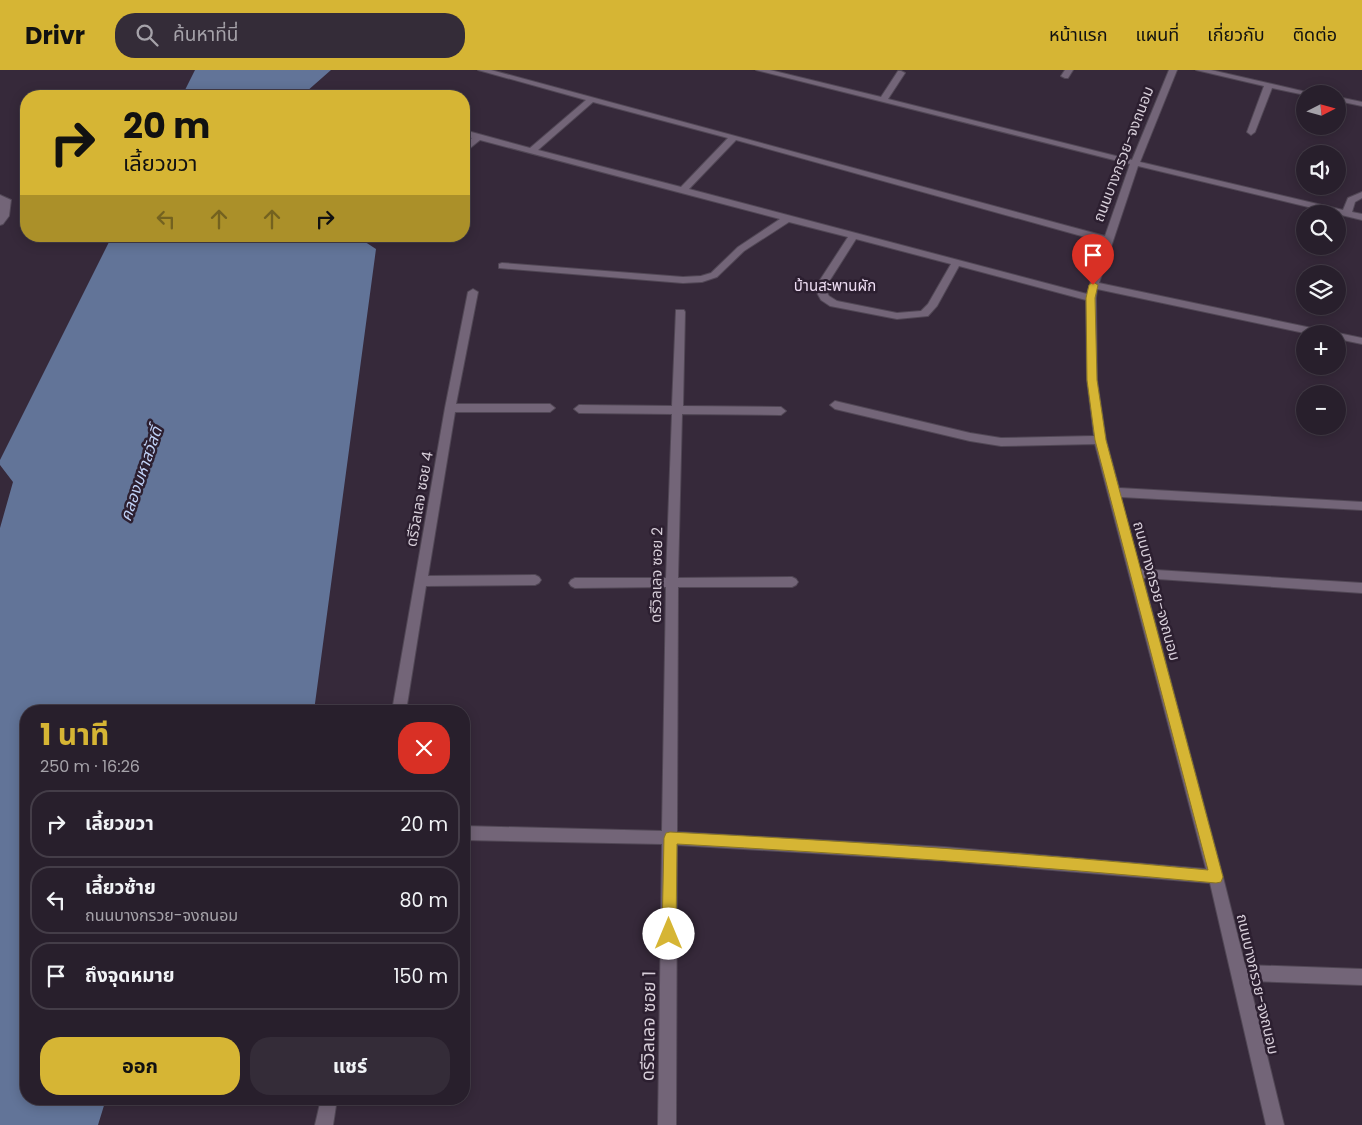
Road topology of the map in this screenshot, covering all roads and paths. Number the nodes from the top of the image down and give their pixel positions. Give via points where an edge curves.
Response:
1 (482, 70) edge
2 (760, 70) edge
3 (1173, 70) edge
4 (1200, 70) edge
5 (1257, 70) edge
6 (902, 73) dead end
7 (1254, 82) junction
8 (1269, 85) junction
9 (1296, 91) edge
10 (592, 99) junction
11 (883, 100) junction
12 (1346, 101) edge
13 (1362, 104) edge
14 (1251, 132) dead end
15 (470, 135) edge
16 (478, 137) junction
17 (734, 137) junction
18 (470, 144) edge
19 (531, 151) junction
20 (1135, 163) junction
21 (682, 191) junction
22 (1362, 195) edge
23 (0, 198) edge
24 (1347, 213) junction
25 (1362, 216) edge
26 (787, 219) junction
27 (0, 222) edge
28 (852, 236) junction
29 (1108, 240) junction
30 (956, 263) junction
31 (502, 266) dead end
32 (1093, 285) junction
33 (474, 292) dead end
34 (1091, 298) junction
35 (680, 312) dead end
36 (1296, 328) edge
37 (1346, 338) edge
38 (1362, 341) edge
39 (835, 405) dead end
40 (450, 408) junction
41 (550, 408) dead end
42 (580, 409) dead end
43 (676, 410) junction
44 (781, 411) dead end
45 (1100, 440) junction
46 (1114, 492) junction
47 (1362, 506) edge
48 (1135, 573) junction
49 (535, 580) dead end
50 (420, 581) junction
51 (575, 582) dead end
52 (672, 582) junction
53 (792, 582) dead end
54 (1362, 588) edge
55 (400, 705) edge
56 (470, 833) edge
57 (670, 838) junction
58 (1216, 877) junction
59 (1239, 973) junction
60 (1362, 977) edge
61 (328, 1105) edge
62 (324, 1125) edge
63 (667, 1125) edge
64 (1275, 1125) edge

1 - 10 street
2 - 11 street
3 - 20 street, ถนนบางกรวย-จงถนอม
4 - 7 street
5 - 7 street
6 - 11 street
7 - 8 street
8 - 9 street
8 - 14 street
10 - 17 street
10 - 19 street
11 - 20 street
12 - 13 street
15 - 16 street
16 - 18 street
16 - 19 street
17 - 21 street
17 - 29 street
19 - 21 street
20 - 24 street
20 - 29 street, ถนนบางกรวย-จงถนอม
21 - 26 street
22 - 24 street via 1351,200
23 - 27 street via 6,200
24 - 25 street
26 - 28 street
26 - 31 street via 740,249 714,275 702,279
28 - 30 street
28 - 30 street via 821,291 834,304 897,316 924,314 932,306
29 - 32 street, ถนนบางกรวย-จงถนอม
30 - 34 street
32 - 34 street, ถนนบางกรวย-จงถนอม
32 - 36 street
33 - 40 street, ดรีวิลเลจ ซอย 4
34 - 45 street, ถนนบางกรวย-จงถนอม via 1092,380
35 - 43 street, ดรีวิลเลจ ซอย 2
37 - 38 street
39 - 45 street via 1001,442
40 - 41 street
40 - 50 street, ดรีวิลเลจ ซอย 4
42 - 43 street
43 - 44 street
43 - 52 street, ดรีวิลเลจ ซอย 2
45 - 46 street, ถนนบางกรวย-จงถนอม
46 - 47 street
46 - 48 street, ถนนบางกรวย-จงถนอม
48 - 54 street
48 - 58 street, ถนนบางกรวย-จงถนอม
49 - 50 street
50 - 55 street, ดรีวิลเลจ ซอย 4
51 - 52 street
52 - 53 street
52 - 57 street, ดรีวิลเลจ ซอย 2
56 - 57 street
57 - 58 street via 863,849
57 - 63 street, ดรีวิลเลจ ซอย 1
58 - 59 street, ถนนบางกรวย-จงถนอม
59 - 60 street
59 - 64 street, ถนนบางกรวย-จงถนอม
61 - 62 street

